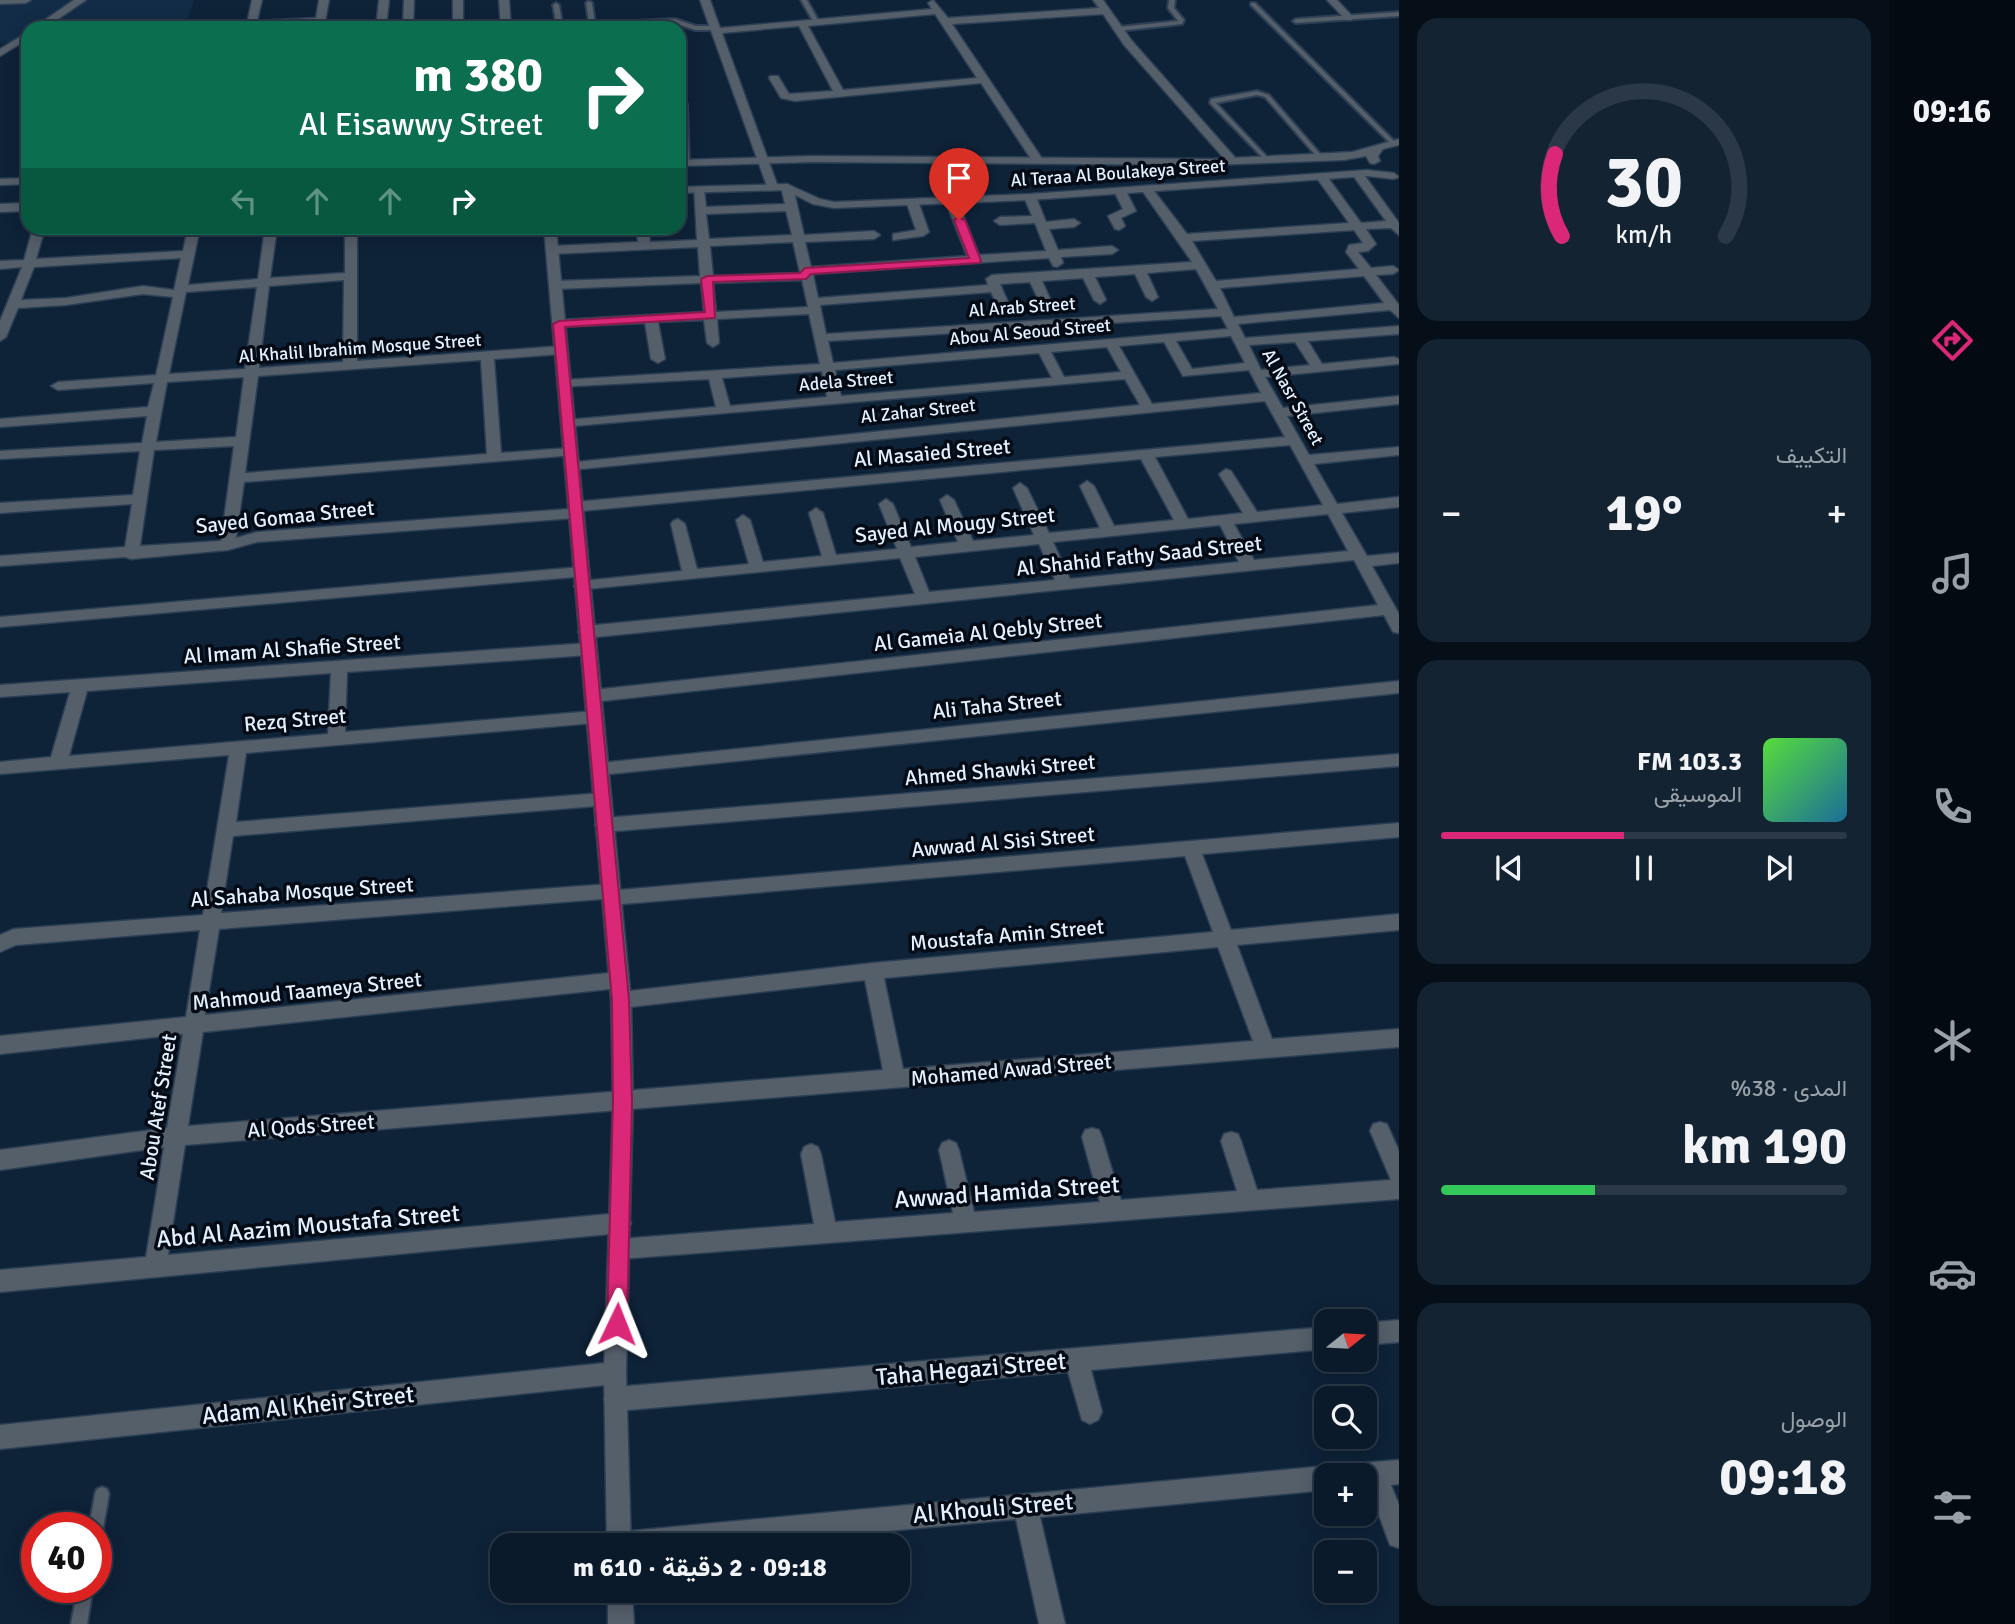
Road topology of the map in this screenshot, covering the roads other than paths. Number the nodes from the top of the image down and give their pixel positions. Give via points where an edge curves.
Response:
1 (26, 0) edge
2 (82, 0) edge
3 (257, 0) edge
4 (266, 0) edge
5 (324, 0) edge
6 (384, 0) edge
7 (409, 0) edge
8 (458, 0) edge
9 (504, 0) edge
10 (705, 0) edge
11 (804, 0) edge
12 (931, 0) edge
13 (1098, 0) edge
14 (1172, 0) edge
15 (1332, 0) edge
16 (0, 1) edge
17 (589, 3) dead end
18 (1253, 4) dead end
19 (556, 5) dead end
20 (938, 11) junction
21 (1106, 11) junction
22 (1399, 14) edge
23 (1349, 18) junction
24 (49, 21) edge
25 (253, 21) edge
26 (320, 21) edge
27 (382, 21) edge
28 (408, 21) edge
29 (458, 21) edge
30 (506, 21) edge
31 (559, 21) edge
32 (591, 21) edge
33 (945, 21) junction
34 (1296, 21) dead end
35 (816, 22) junction
36 (802, 23) junction
37 (686, 25) edge
38 (715, 29) junction
39 (1118, 29) junction
40 (21, 40) edge
41 (0, 53) edge
42 (774, 78) dead end
43 (984, 80) junction
44 (840, 94) junction
45 (1396, 143) edge
46 (1375, 150) junction
47 (1320, 157) junction
48 (763, 158) junction
49 (1037, 160) junction
50 (1267, 160) junction
51 (1233, 162) junction
52 (686, 163) edge
53 (1358, 174) junction
54 (1322, 177) junction
55 (1396, 177) edge
56 (21, 181) edge
57 (0, 182) edge
58 (772, 187) junction
59 (786, 187) junction
60 (698, 189) junction
61 (1147, 189) junction
62 (686, 190) edge
63 (1120, 191) junction
64 (1030, 197) junction
65 (951, 200) junction
66 (912, 201) junction
67 (21, 207) edge
68 (790, 207) junction
69 (0, 208) edge
70 (701, 211) junction
71 (1000, 222) dead end
72 (1040, 223) junction
73 (1074, 223) dead end
74 (1119, 226) dead end
75 (1358, 227) junction
76 (1397, 228) edge
77 (37, 235) edge
78 (193, 235) edge
79 (270, 235) edge
80 (351, 235) edge
81 (551, 235) edge
82 (643, 235) edge
83 (874, 236) dead end
84 (897, 237) dead end
85 (1184, 238) junction
86 (798, 241) junction
87 (704, 244) junction
88 (645, 246) junction
89 (552, 250) junction
90 (1112, 250) dead end
91 (189, 254) junction
92 (1053, 255) junction
93 (979, 260) junction
94 (29, 264) junction
95 (0, 265) edge
96 (1200, 265) junction
97 (1139, 270) junction
98 (1393, 270) dead end
99 (1368, 272) junction
100 (806, 273) junction
101 (1087, 274) junction
102 (349, 276) junction
103 (1062, 276) junction
104 (1034, 278) junction
105 (707, 279) junction
106 (266, 282) junction
107 (994, 284) junction
108 (555, 285) junction
109 (1212, 285) junction
110 (180, 292) junction
111 (946, 292) junction
112 (1152, 297) dead end
113 (1100, 300) dead end
114 (1046, 303) dead end
115 (1394, 303) edge
116 (13, 304) junction
117 (813, 306) junction
118 (953, 306) dead end
119 (1006, 311) dead end
120 (711, 315) junction
121 (651, 318) junction
122 (559, 324) junction
123 (1233, 327) junction
124 (1399, 330) edge
125 (0, 337) edge
126 (1299, 337) junction
127 (820, 338) junction
128 (1168, 338) junction
129 (713, 343) dead end
130 (1111, 343) junction
131 (1043, 348) junction
132 (561, 350) junction
133 (487, 355) junction
134 (658, 359) dead end
135 (1394, 362) dead end
136 (349, 365) junction
137 (828, 367) junction
138 (1318, 368) junction
139 (1255, 370) junction
140 (253, 372) junction
141 (1129, 375) junction
142 (715, 376) junction
143 (161, 381) junction
144 (1060, 381) junction
145 (563, 384) junction
146 (58, 386) dead end
147 (1270, 396) junction
148 (1399, 400) edge
149 (835, 401) junction
150 (1147, 406) junction
151 (724, 410) junction
152 (155, 411) junction
153 (1279, 413) junction
154 (0, 423) edge
155 (567, 424) junction
156 (243, 440) junction
157 (1294, 440) junction
158 (150, 446) junction
159 (1399, 451) edge
160 (1146, 453) junction
161 (0, 454) edge
162 (494, 458) junction
163 (570, 459) junction
164 (1306, 460) junction
165 (1226, 474) dead end
166 (238, 478) junction
167 (1087, 486) dead end
168 (1020, 488) dead end
169 (141, 499) junction
170 (947, 500) dead end
171 (1399, 502) edge
172 (887, 504) dead end
173 (0, 508) edge
174 (1332, 508) junction
175 (575, 510) junction
176 (816, 513) dead end
177 (1252, 516) junction
178 (1224, 519) junction
179 (743, 520) dead end
180 (1183, 523) junction
181 (678, 524) dead end
182 (1109, 531) junction
183 (1044, 538) junction
184 (228, 545) junction
185 (967, 545) junction
186 (905, 551) junction
187 (131, 554) junction
188 (1399, 558) edge
189 (830, 559) junction
190 (1360, 559) junction
191 (0, 561) edge
192 (757, 566) junction
193 (1249, 566) junction
194 (690, 573) junction
195 (581, 579) junction
196 (1065, 584) junction
197 (924, 598) junction
198 (1394, 616) edge
199 (0, 622) edge
200 (587, 640) junction
201 (339, 667) junction
202 (80, 685) junction
203 (1399, 687) edge
204 (0, 691) edge
205 (593, 696) junction
206 (594, 717) junction
207 (336, 739) junction
208 (239, 747) junction
209 (1399, 760) edge
210 (58, 763) junction
211 (0, 768) edge
212 (600, 769) junction
213 (602, 800) junction
214 (604, 825) junction
215 (226, 830) junction
216 (1399, 830) edge
217 (1191, 848) junction
218 (610, 895) junction
219 (211, 922) junction
220 (1399, 922) edge
221 (1224, 937) junction
222 (0, 944) edge
223 (873, 971) junction
224 (620, 990) junction
225 (194, 1025) junction
226 (1399, 1038) edge
227 (0, 1045) edge
228 (1266, 1049) junction
229 (895, 1079) junction
230 (623, 1102) junction
231 (1380, 1130) dead end
232 (177, 1136) junction
233 (1092, 1137) dead end
234 (1231, 1141) dead end
235 (949, 1150) dead end
236 (811, 1154) dead end
237 (0, 1160) edge
238 (1399, 1175) edge
239 (1399, 1189) edge
240 (1251, 1200) junction
241 (1113, 1211) junction
242 (966, 1222) junction
243 (620, 1223) junction
244 (826, 1233) junction
245 (620, 1249) junction
246 (155, 1267) junction
247 (0, 1282) edge
248 (1399, 1331) edge
249 (1377, 1333) edge
250 (1314, 1339) edge
251 (1077, 1360) junction
252 (615, 1373) junction
253 (616, 1399) junction
254 (1090, 1412) dead end
255 (0, 1437) edge
256 (1378, 1474) edge
257 (1314, 1479) edge
258 (102, 1494) dead end
259 (1025, 1505) junction
260 (99, 1512) edge
261 (619, 1533) edge
262 (734, 1533) edge
263 (1399, 1536) edge
264 (83, 1603) edge
265 (620, 1603) edge
266 (79, 1624) edge
267 (621, 1624) edge
268 (1052, 1624) edge

1 - 16 street
2 - 24 street
3 - 4 street
3 - 25 street
5 - 26 street
6 - 27 street
7 - 28 street
8 - 29 street
9 - 30 street
10 - 38 street
11 - 35 lane
12 - 20 street
13 - 21 street
14 - 39 lane via 1171,8 1180,23
15 - 23 street
17 - 32 lane
18 - 45 lane
19 - 31 lane
20 - 33 street
20 - 35 street
21 - 33 street
21 - 39 street
22 - 23 lane
23 - 34 lane
33 - 43 street
35 - 36 street
36 - 38 street
36 - 44 street
37 - 38 lane
38 - 48 street
39 - 51 street
40 - 41 street
42 - 44 street via 789,98
43 - 44 street
43 - 49 street
45 - 46 street, Al Teraa Al Boulakeya Street
46 - 47 street, Al Teraa Al Boulakeya Street
46 - 55 street via 1375,163
47 - 50 street, Al Teraa Al Boulakeya Street
47 - 50 lane via 1267,96 1257,93 1213,100
48 - 49 street, Al Teraa Al Boulakeya Street
48 - 52 street, Al Teraa Al Boulakeya Street
48 - 58 street
49 - 51 street, Al Teraa Al Boulakeya Street
50 - 51 street, Al Teraa Al Boulakeya Street
53 - 54 street, Al Teraa Al Boulakeya Street
53 - 55 street, Al Teraa Al Boulakeya Street
53 - 76 street
54 - 61 street, Al Teraa Al Boulakeya Street
54 - 75 street
56 - 57 street
58 - 59 street, Al Teraa Al Boulakeya Street
58 - 60 street, Al Teraa Al Boulakeya Street
59 - 66 street, Al Teraa Al Boulakeya Street via 824,204
59 - 68 street
60 - 62 street, Al Teraa Al Boulakeya Street
60 - 70 street
61 - 63 street, Al Teraa Al Boulakeya Street
61 - 85 street, Al Nasr Street
63 - 64 street, Al Teraa Al Boulakeya Street
63 - 74 street via 1130,211 1114,216
64 - 65 street, Al Teraa Al Boulakeya Street
64 - 72 street
65 - 66 street, Al Teraa Al Boulakeya Street
65 - 93 street
66 - 84 street via 923,229 920,234
67 - 69 street
68 - 70 street
68 - 86 street
70 - 87 street
71 - 72 street
72 - 73 street
72 - 92 street
75 - 76 street
75 - 85 street via 1306,236
75 - 99 street via 1370,244 1351,250
77 - 94 street
78 - 91 street
79 - 106 street
80 - 102 street
81 - 89 street
82 - 88 street
83 - 86 street
85 - 96 street, Al Nasr Street
86 - 87 street
86 - 100 street
87 - 88 street
87 - 105 street
88 - 89 street
89 - 108 street
90 - 92 street
91 - 94 street
91 - 110 street
92 - 93 street
92 - 103 street
93 - 100 street
93 - 107 street
94 - 95 street
94 - 116 street
96 - 97 street
96 - 109 street, Al Nasr Street
97 - 101 street
97 - 112 street
98 - 99 street
99 - 109 street
99 - 115 street
100 - 105 street
100 - 117 street
101 - 103 street
101 - 113 street
102 - 106 street
102 - 136 street
103 - 104 street
104 - 107 street
104 - 114 street
105 - 108 street
105 - 120 street
106 - 110 street
106 - 140 street
107 - 111 street
107 - 119 street
108 - 122 street
109 - 123 street, Al Nasr Street
110 - 116 street via 133,289 85,299
110 - 143 street
111 - 117 street
111 - 118 street
115 - 123 street
116 - 125 street
117 - 120 street
117 - 127 street
120 - 121 street
120 - 129 street
121 - 122 street
121 - 134 street
122 - 132 street
123 - 126 street
123 - 127 street, Al Arab Street
123 - 128 street, Abou Al Seoud Street
123 - 139 street, Al Nasr Street
124 - 126 street
126 - 138 street
127 - 137 street
128 - 130 street, Abou Al Seoud Street
128 - 139 street via 1188,373
130 - 131 street, Abou Al Seoud Street
130 - 141 street
131 - 137 street, Abou Al Seoud Street
131 - 144 street
132 - 133 street, Al Khalil Ibrahim Mosque Street
132 - 145 street
133 - 136 street, Al Khalil Ibrahim Mosque Street
133 - 162 street
135 - 138 street
136 - 140 street, Al Khalil Ibrahim Mosque Street
137 - 142 street, Abou Al Seoud Street
137 - 149 street
138 - 139 street
139 - 147 street, Al Nasr Street
140 - 143 street, Al Khalil Ibrahim Mosque Street
140 - 156 street
141 - 144 street, Adela Street
141 - 150 street
142 - 145 street, Abou Al Seoud Street
142 - 151 street
143 - 146 street, Al Khalil Ibrahim Mosque Street
143 - 152 street
144 - 149 street, Adela Street
145 - 155 street
147 - 150 street, Al Zahar Street
147 - 153 street, Al Nasr Street
148 - 153 street
149 - 151 street, Adela Street
150 - 163 street, Al Zahar Street
151 - 155 street, Adela Street
152 - 154 street
152 - 158 street
153 - 157 street, Al Nasr Street
155 - 163 street
156 - 158 street
156 - 166 street
157 - 160 street, Al Masaied Street
157 - 164 street, Al Nasr Street
158 - 161 street
158 - 169 street
159 - 164 street
160 - 175 street, Al Masaied Street
160 - 180 street
162 - 163 street, Al Zahar Street
162 - 166 street, Al Zahar Street
163 - 175 street
164 - 174 street, Al Nasr Street
165 - 177 street
166 - 184 street
167 - 182 street
168 - 183 street
169 - 173 street
169 - 187 street
170 - 185 street
171 - 174 street, Sayed Al Mougy Street
172 - 186 street
174 - 177 street, Sayed Al Mougy Street
174 - 190 street, Al Nasr Street
175 - 184 street, Sayed Gomaa Street via 257,537
175 - 195 street
176 - 189 street
177 - 178 street, Sayed Al Mougy Street
178 - 180 street, Sayed Al Mougy Street
178 - 193 street
179 - 192 street
180 - 182 street, Sayed Al Mougy Street
181 - 194 street
182 - 183 street, Sayed Al Mougy Street
183 - 185 street, Sayed Al Mougy Street
183 - 196 street
184 - 187 street, Sayed Gomaa Street
185 - 186 street, Sayed Al Mougy Street
186 - 189 street, Sayed Al Mougy Street
186 - 197 street
187 - 191 street, Sayed Gomaa Street
188 - 190 street, Al Shahid Fathy Saad Street
189 - 192 street, Sayed Al Mougy Street
190 - 193 street, Al Shahid Fathy Saad Street
190 - 198 street, Al Nasr Street
192 - 194 street, Sayed Al Mougy Street
193 - 196 street, Al Shahid Fathy Saad Street
194 - 195 street, Sayed Al Mougy Street
195 - 199 street, Sayed Al Mougy Street via 309,593 95,617
195 - 200 street
196 - 197 street, Al Shahid Fathy Saad Street
197 - 200 street, Al Shahid Fathy Saad Street
198 - 205 street, Al Gameia Al Qebly Street
200 - 201 street, Al Imam Al Shafie Street
200 - 205 street
201 - 202 street, Al Imam Al Shafie Street
201 - 207 street
202 - 204 street, Al Imam Al Shafie Street
202 - 210 street
203 - 212 street, Ali Taha Street
205 - 206 street
206 - 207 street, Rezq Street
206 - 212 street
207 - 208 street, Rezq Street
208 - 210 street, Rezq Street
208 - 215 street, Abou Atef Street
209 - 214 street, Ahmed Shawki Street
210 - 211 street, Rezq Street
212 - 213 street
213 - 214 street
213 - 215 street
214 - 218 street
215 - 219 street, Abou Atef Street
216 - 217 street, Awwad Al Sisi Street
217 - 218 street, Awwad Al Sisi Street
217 - 221 street
218 - 219 street, Al Sahaba Mosque Street
218 - 224 street
219 - 222 street, Al Sahaba Mosque Street via 14,937
219 - 225 street, Abou Atef Street
220 - 221 street, Moustafa Amin Street
221 - 223 street, Moustafa Amin Street
221 - 228 street
223 - 224 street, Moustafa Amin Street
223 - 229 street
224 - 225 street, Mahmoud Taameya Street
224 - 230 street
225 - 227 street, Mahmoud Taameya Street
225 - 232 street, Abou Atef Street
226 - 228 street, Mohamed Awad Street
228 - 229 street, Mohamed Awad Street
229 - 230 street, Mohamed Awad Street
230 - 232 street, Al Qods Street
230 - 243 street
231 - 238 street
232 - 237 street, Al Qods Street
232 - 246 street, Abou Atef Street
233 - 241 street
234 - 240 street
235 - 242 street
236 - 244 street
239 - 240 street, Awwad Hamida Street
240 - 241 street, Awwad Hamida Street
241 - 242 street, Awwad Hamida Street
242 - 244 street, Awwad Hamida Street
243 - 245 street
243 - 246 street, Abd Al Aazim Moustafa Street
244 - 245 street, Awwad Hamida Street
245 - 252 street
246 - 247 street, Abd Al Aazim Moustafa Street
248 - 249 street
250 - 251 street, Taha Hegazi Street
251 - 253 street, Taha Hegazi Street
251 - 254 street
252 - 253 street
252 - 255 street, Adam Al Kheir Street
253 - 261 street
256 - 263 street
257 - 259 street, Al Khouli Street
258 - 260 lane
259 - 262 street, Al Khouli Street
259 - 268 street
264 - 266 lane
265 - 267 street

